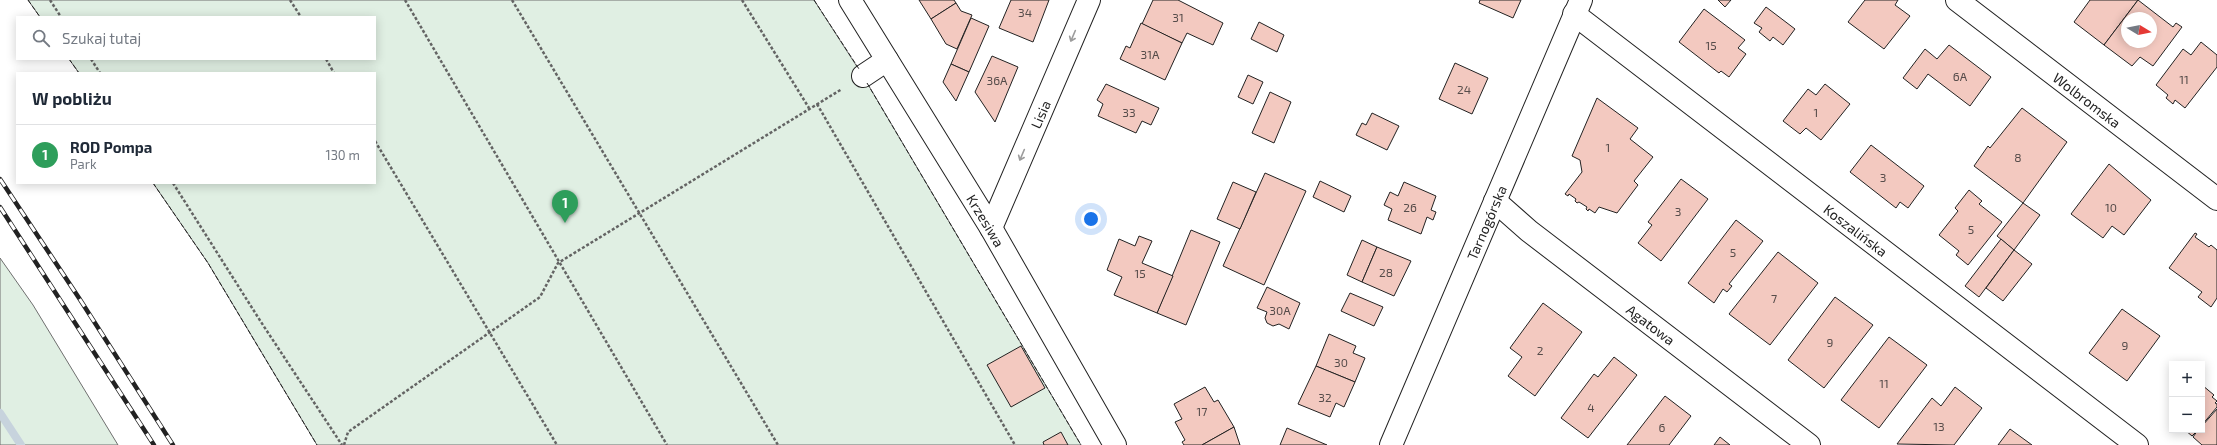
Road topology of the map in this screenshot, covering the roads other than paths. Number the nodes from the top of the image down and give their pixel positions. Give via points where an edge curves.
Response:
1 (850, 0) edge
2 (1089, 0) edge
3 (1957, 0) edge
4 (1578, 7) edge
5 (887, 60) junction
6 (863, 76) road end
7 (2217, 199) edge
8 (1495, 201) junction
9 (991, 228) junction
10 (1115, 445) edge
11 (1391, 445) edge
12 (1809, 445) edge
13 (2137, 445) edge

1 - 5 street, Krzesiwa
2 -> 9 street, Lisia
3 - 7 street, Wolbromska
4 - 8 street, Tarnogórska
4 - 13 street, Koszalińska
5 - 6 street
5 - 9 street, Krzesiwa
8 - 11 street, Tarnogórska
8 - 12 street, Agatowa via 1529,231
9 - 10 street, Krzesiwa

